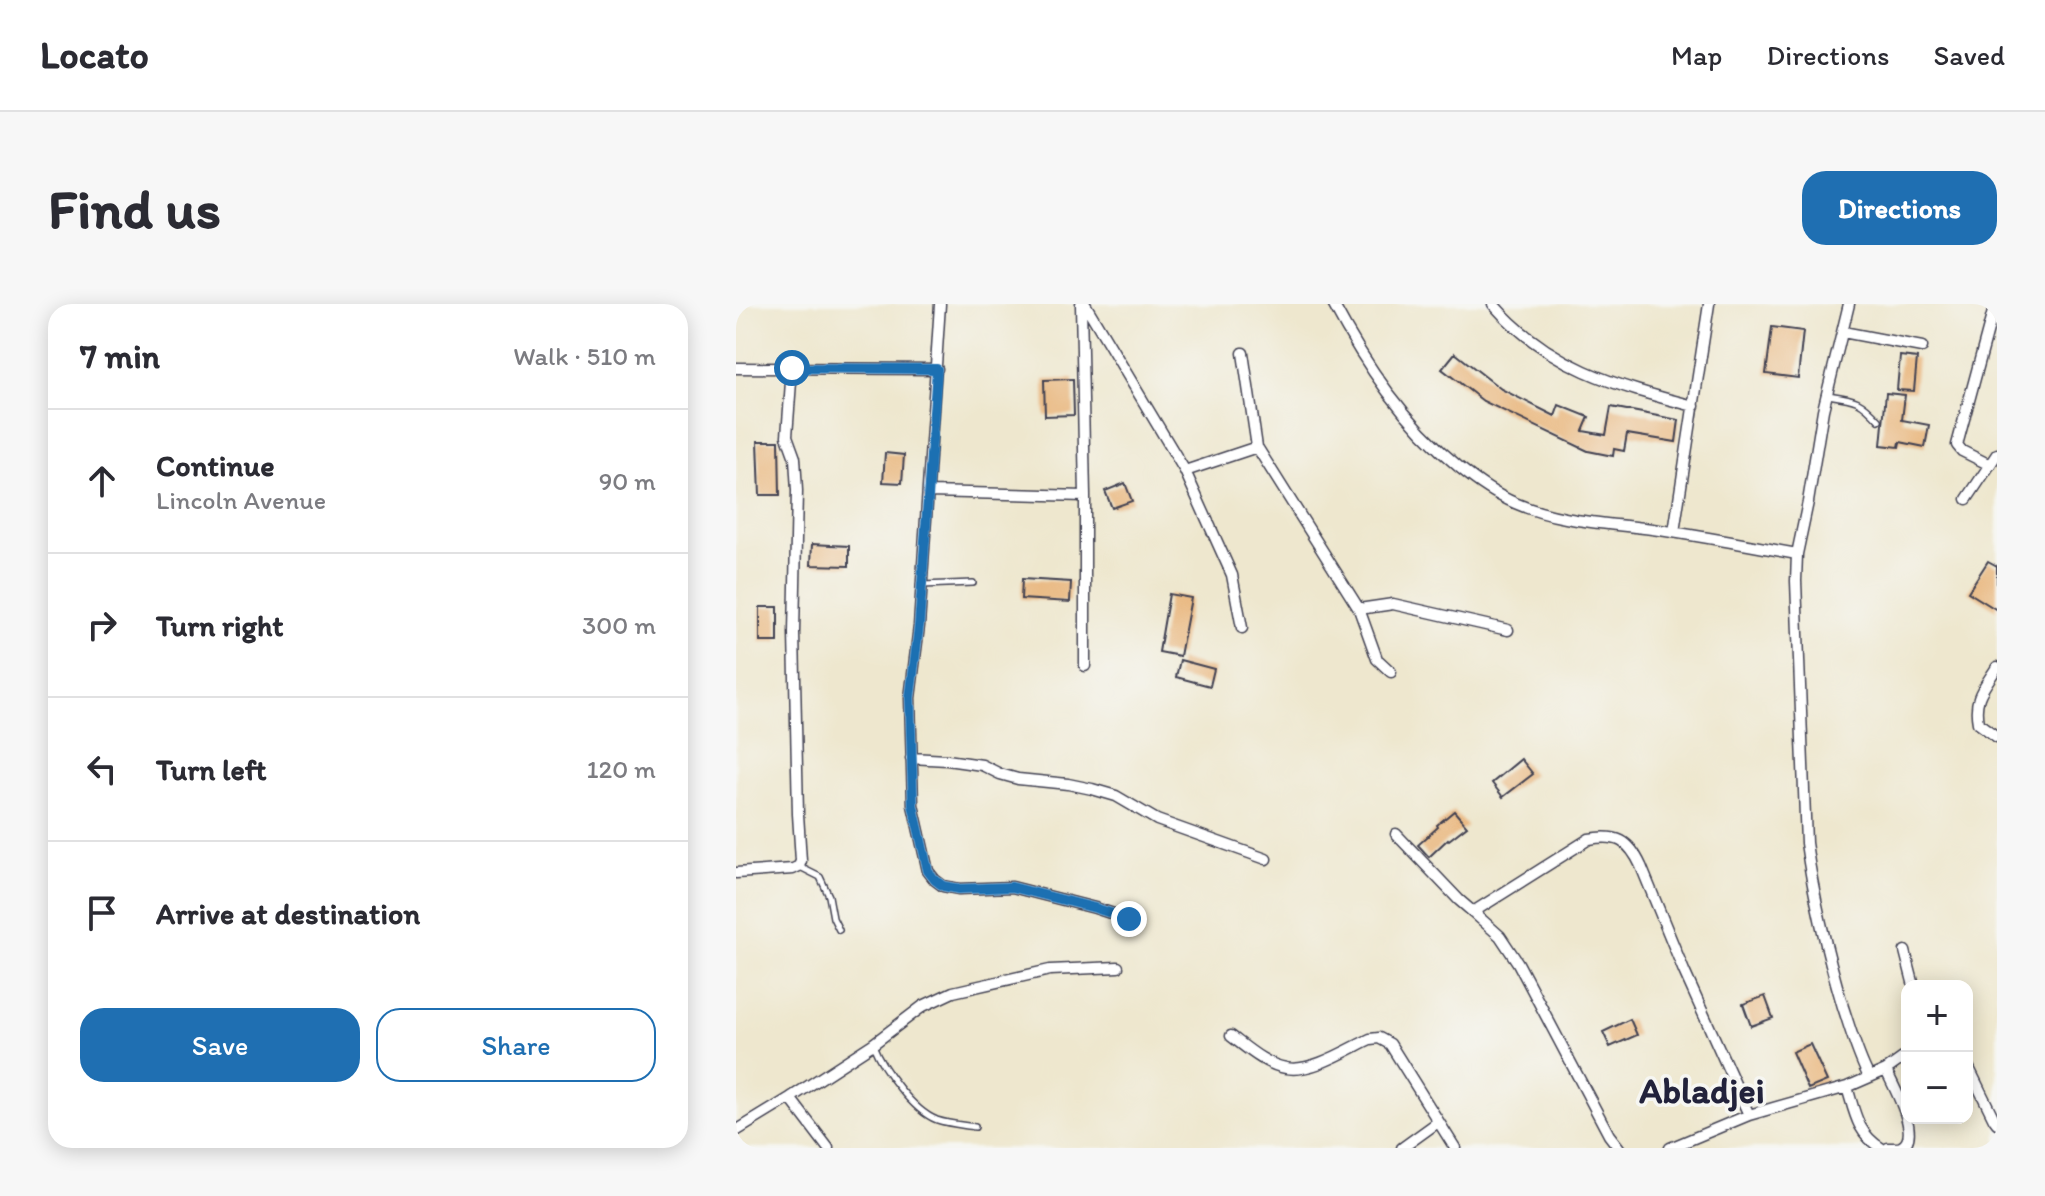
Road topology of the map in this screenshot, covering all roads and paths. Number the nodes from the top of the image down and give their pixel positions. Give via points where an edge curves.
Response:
1 (940, 304) edge
2 (1083, 304) edge
3 (1333, 304) edge
4 (1493, 304) edge
5 (1709, 304) edge
6 (1849, 304) edge
7 (1995, 304) edge
8 (1843, 332) junction
9 (1922, 347) dead end
10 (1243, 353) dead end
11 (736, 368) edge
12 (792, 368) junction
13 (937, 369) junction
14 (1827, 394) junction
15 (1694, 406) junction
16 (1879, 420) dead end
17 (1257, 447) junction
18 (1997, 454) edge
19 (1990, 465) junction
20 (1185, 471) junction
21 (929, 492) junction
22 (1085, 496) junction
23 (1967, 499) dead end
24 (1674, 532) junction
25 (1797, 554) junction
26 (973, 583) dead end
27 (921, 586) junction
28 (1359, 609) junction
29 (1242, 628) dead end
30 (1508, 630) dead end
31 (1085, 666) dead end
32 (1997, 667) edge
33 (1391, 672) dead end
34 (1997, 737) edge
35 (911, 758) junction
36 (1396, 834) dead end
37 (1266, 859) dead end
38 (799, 866) junction
39 (736, 873) edge
40 (1473, 912) junction
41 (1129, 919) dead end
42 (839, 930) dead end
43 (1905, 951) dead end
44 (1118, 967) dead end
45 (1912, 980) edge
46 (1231, 1036) dead end
47 (873, 1044) junction
48 (1901, 1059) edge
49 (1886, 1070) junction
50 (1973, 1076) edge
51 (1869, 1077) junction
52 (1847, 1087) junction
53 (790, 1098) junction
54 (1749, 1115) junction
55 (1438, 1122) junction
56 (1997, 1123) edge
57 (975, 1127) dead end
58 (736, 1131) edge
59 (828, 1148) edge
60 (1402, 1148) edge
61 (1455, 1148) edge
62 (1619, 1148) edge
63 (1670, 1148) edge
64 (1881, 1148) edge
65 (1888, 1148) edge

1 - 13 street
2 - 20 street
2 - 22 street
3 - 24 street via 1388,395 1420,432 1483,486 1548,515
4 - 15 street via 1561,361 1648,395
5 - 15 street
6 - 8 street
7 - 19 street via 1957,445
8 - 9 street
8 - 14 street
10 - 17 street
11 - 12 street
12 - 13 street
12 - 38 street via 787,436 797,491
13 - 21 street
14 - 16 lane via 1866,405
14 - 25 street
15 - 24 street
17 - 20 street
17 - 28 street
18 - 19 street
19 - 23 street
20 - 29 street via 1232,575
21 - 22 street
21 - 27 street
22 - 31 street
24 - 25 street
25 - 51 street via 1806,843 1837,987
26 - 27 lane
27 - 35 street via 910,698
28 - 30 street via 1393,604
28 - 33 street via 1377,659
32 - 34 street via 1975,708 1978,723
35 - 37 street via 982,765 1018,779 1092,789 1168,824
35 - 41 street via 913,805 928,871 943,886 1012,887
36 - 40 street
38 - 39 street
38 - 42 lane via 820,877
40 - 54 street via 1589,839 1622,840 1641,866
40 - 62 street via 1500,936 1518,963
43 - 45 street
44 - 47 street via 1050,970 953,992 923,1006
46 - 55 street via 1266,1061 1299,1069 1379,1038 1390,1044
47 - 53 street
47 - 57 lane via 880,1061 923,1112
48 - 49 street
49 - 51 street
49 - 65 street via 1909,1126 1904,1145
50 - 56 street
51 - 52 street
52 - 54 street
52 - 64 street via 1860,1128
53 - 58 street
53 - 59 street
54 - 63 street
55 - 60 street
55 - 61 street

